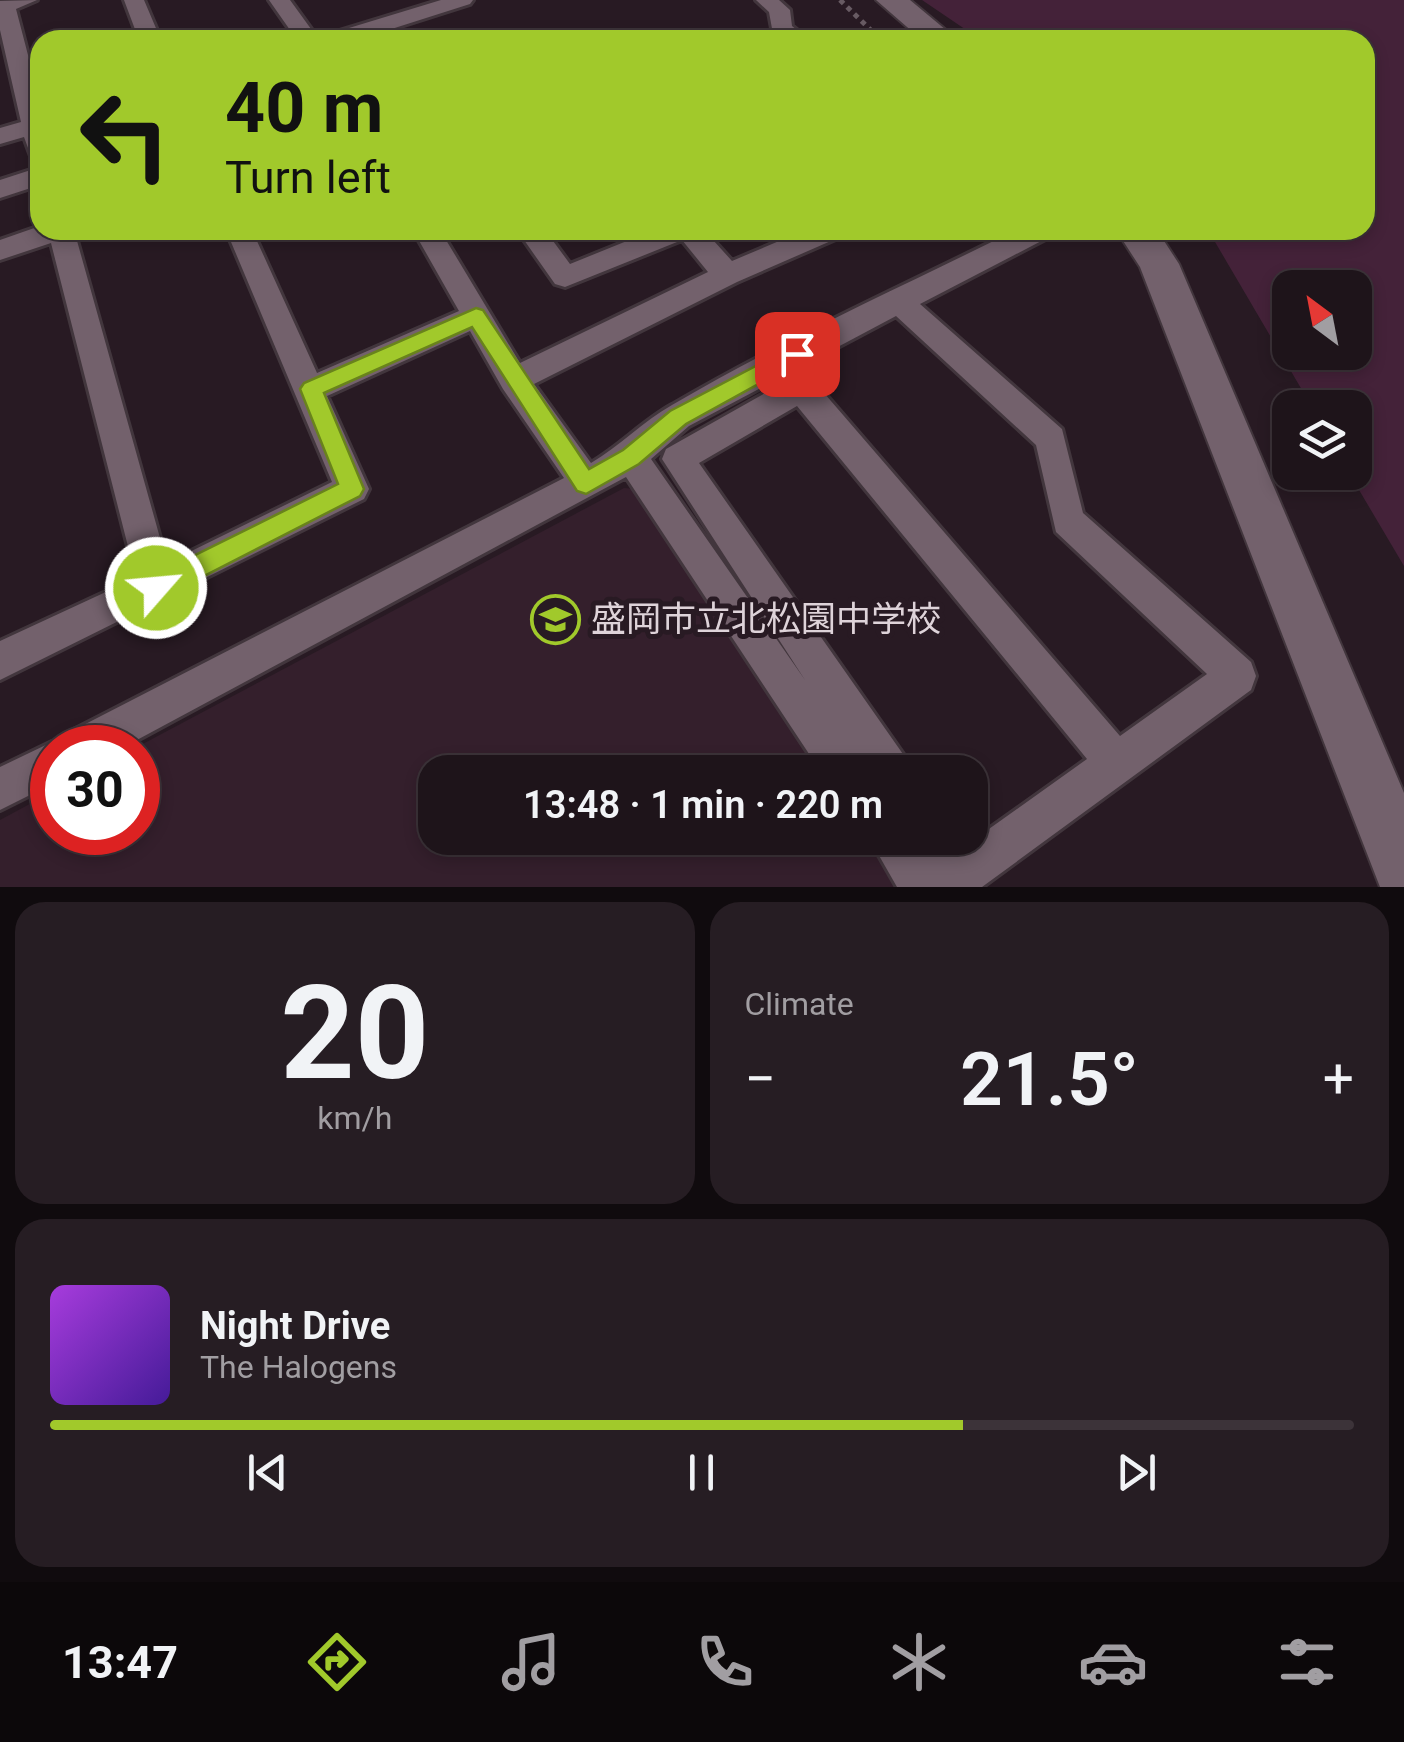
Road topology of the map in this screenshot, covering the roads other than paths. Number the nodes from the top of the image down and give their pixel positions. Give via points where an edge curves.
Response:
1 (134, 0) edge
2 (280, 0) edge
3 (463, 0) edge
4 (766, 0) edge
5 (890, 0) edge
6 (12, 2) edge
7 (146, 30) edge
8 (301, 30) edge
9 (366, 30) edge
10 (783, 30) edge
11 (929, 30) edge
12 (30, 78) edge
13 (0, 136) edge
14 (30, 138) edge
15 (30, 179) edge
16 (0, 188) edge
17 (30, 240) edge
18 (63, 240) edge
19 (243, 240) edge
20 (432, 240) edge
21 (537, 240) edge
22 (656, 240) edge
23 (697, 240) edge
24 (807, 240) edge
25 (1020, 240) edge
26 (1143, 240) edge
27 (0, 250) edge
28 (727, 275) junction
29 (899, 302) junction
30 (476, 316) junction
31 (514, 380) junction
32 (311, 389) junction
33 (631, 457) junction
34 (586, 483) junction
35 (156, 588) junction
36 (0, 662) edge
37 (124, 725) edge
38 (834, 755) edge
39 (878, 755) edge
40 (1117, 763) junction
41 (30, 773) edge
42 (0, 789) edge
43 (901, 855) edge
44 (946, 855) edge
45 (1404, 870) edge
46 (923, 887) edge

1 - 7 street
2 - 8 street
3 - 9 street
4 - 10 street via 778,10
5 - 11 street
6 - 12 street
13 - 14 street
15 - 16 street
17 - 27 street
18 - 35 street
19 - 32 street
20 - 30 street
21 - 22 street via 565,277
23 - 28 street
24 - 28 street
25 - 29 street
26 - 45 street via 1159,264
28 - 31 street
29 - 33 street via 678,417
29 - 40 street via 1051,439 1068,521 1237,676
30 - 31 street
30 - 32 street
31 - 34 street
32 - 35 street via 352,489
33 - 34 street
33 - 38 street
34 - 37 street
35 - 36 street
39 - 40 street via 678,459 801,388
40 - 44 street via 960,876
41 - 42 street
43 - 46 street

